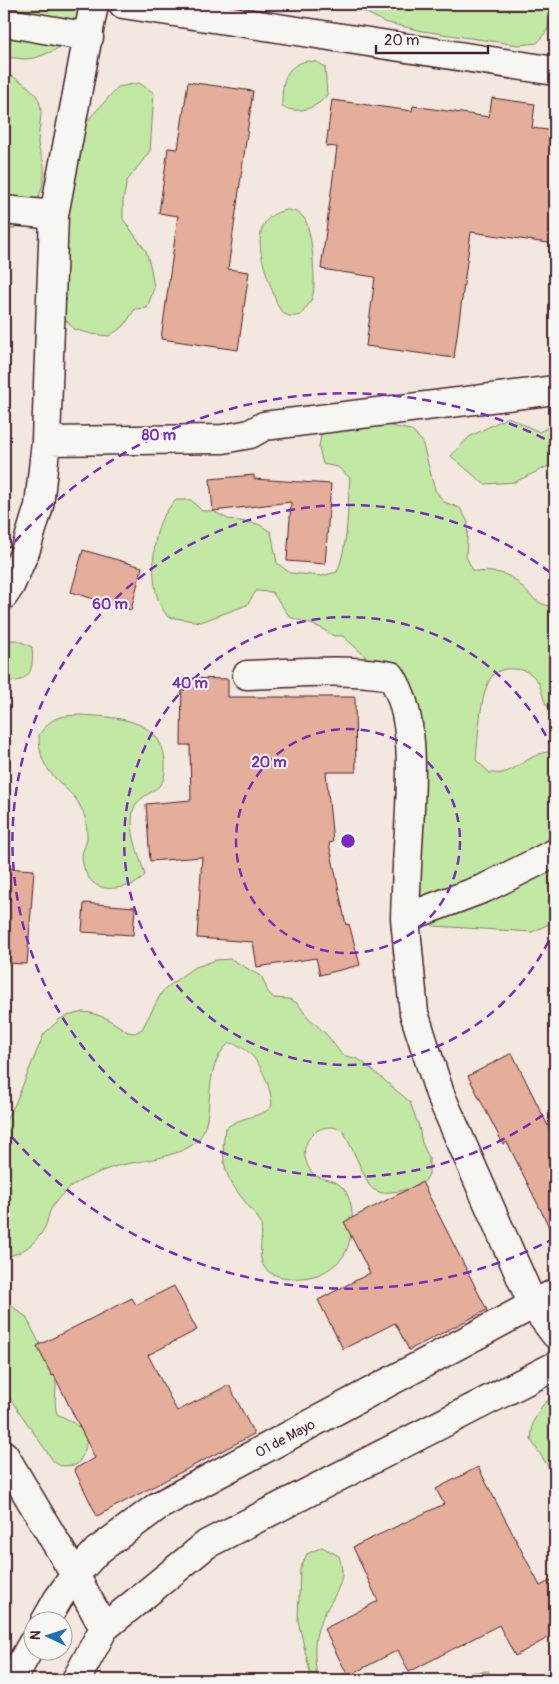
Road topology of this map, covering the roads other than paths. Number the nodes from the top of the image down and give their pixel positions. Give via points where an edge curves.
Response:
1 (94, 4) edge
2 (122, 4) edge
3 (4, 22) edge
4 (89, 37) junction
5 (555, 71) edge
6 (4, 210) edge
7 (54, 215) junction
8 (555, 390) edge
9 (46, 442) junction
10 (4, 595) edge
11 (247, 675) dead end
12 (555, 853) edge
13 (405, 918) junction
14 (544, 1299) edge
15 (555, 1334) edge
16 (555, 1366) edge
17 (4, 1455) edge
18 (75, 1575) junction
19 (51, 1612) edge
20 (104, 1628) junction
21 (22, 1662) edge
22 (12, 1680) edge
23 (76, 1680) edge

1 - 4 street
2 - 5 street
3 - 4 street
4 - 7 street
6 - 7 street
7 - 9 street
8 - 9 street via 264,426 250,434 223,439
9 - 10 street via 39,506 26,549
11 - 13 street via 365,672 390,676 396,684 407,717 411,776
12 - 13 street via 485,888
13 - 14 street via 414,1013 440,1094
14 - 15 street
14 - 18 street, 01 de Mayo via 158,1506 97,1551
16 - 20 street via 207,1544
17 - 18 street
18 - 19 street, 01 de Mayo
18 - 20 street
20 - 23 street
21 - 22 street

